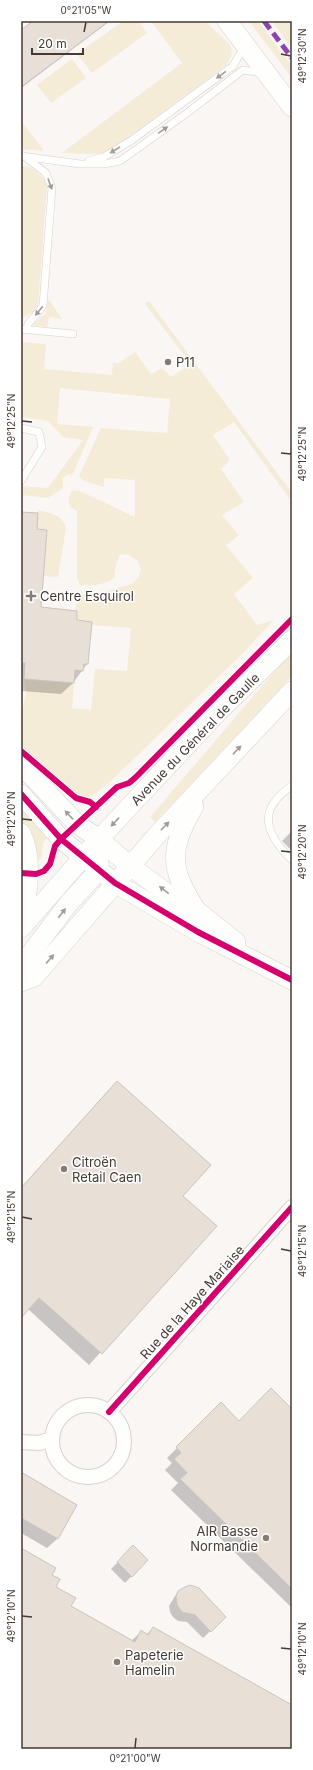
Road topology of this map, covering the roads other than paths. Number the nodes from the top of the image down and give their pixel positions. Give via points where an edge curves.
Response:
1 (227, 21) edge
2 (246, 45) junction
3 (266, 73) junction
4 (292, 107) edge
5 (22, 156) edge
6 (80, 164) junction
7 (24, 330) edge
8 (73, 334) dead end
9 (21, 428) edge
10 (21, 481) edge
11 (292, 640) edge
12 (292, 691) edge
13 (21, 767) edge
14 (211, 779) junction
15 (292, 785) edge
16 (21, 794) edge
17 (21, 833) edge
18 (99, 839) junction
19 (84, 857) junction
20 (292, 860) edge
21 (130, 866) junction
22 (99, 870) junction
23 (115, 883) junction
24 (197, 911) junction
25 (22, 927) edge
26 (261, 963) junction
27 (21, 966) edge
28 (292, 980) edge
29 (21, 982) edge
30 (291, 1212) edge
31 (109, 1412) junction
32 (51, 1439) junction
33 (21, 1442) edge

1 - 2 main road
2 - 3 main road
2 -> 6 lane via 233,66 132,140 104,157
3 - 4 main road
6 -> 3 lane via 120,161 243,70
5 - 6 lane
5 -> 7 lane via 46,173 52,188 43,306
7 - 8 lane
9 - 10 lane via 39,432 42,447
11 -> 18 main road, Avenue du Général de Gaulle via 218,712
14 -> 12 main road
18 -> 13 main road via 77,824
21 -> 14 main road
14 - 24 main road via 182,826 176,851 177,873 184,891
15 - 20 lane via 275,800 269,814 269,829 276,843
16 - 19 main road via 61,839
17 - 25 main road via 29,855
18 - 19 main road, Avenue du Général de Gaulle
18 - 21 main road
18 - 22 main road
19 - 22 main road
19 - 25 main road, Avenue du Général de Gaulle
21 - 23 main road
24 -> 21 main road via 168,894
22 - 23 main road
27 -> 22 main road via 69,903
23 - 26 main road via 198,932
29 -> 23 main road via 34,977
24 - 26 main road
26 - 28 main road
30 - 31 street, Rue de la Haye Mariaise
31 - 32 street via 88,1405 67,1411 59,1419
31 - 32 street via 118,1421 123,1432 124,1445 121,1457 103,1474 91,1478 67,1471 58,1463 52,1451
32 - 33 street via 39,1443

